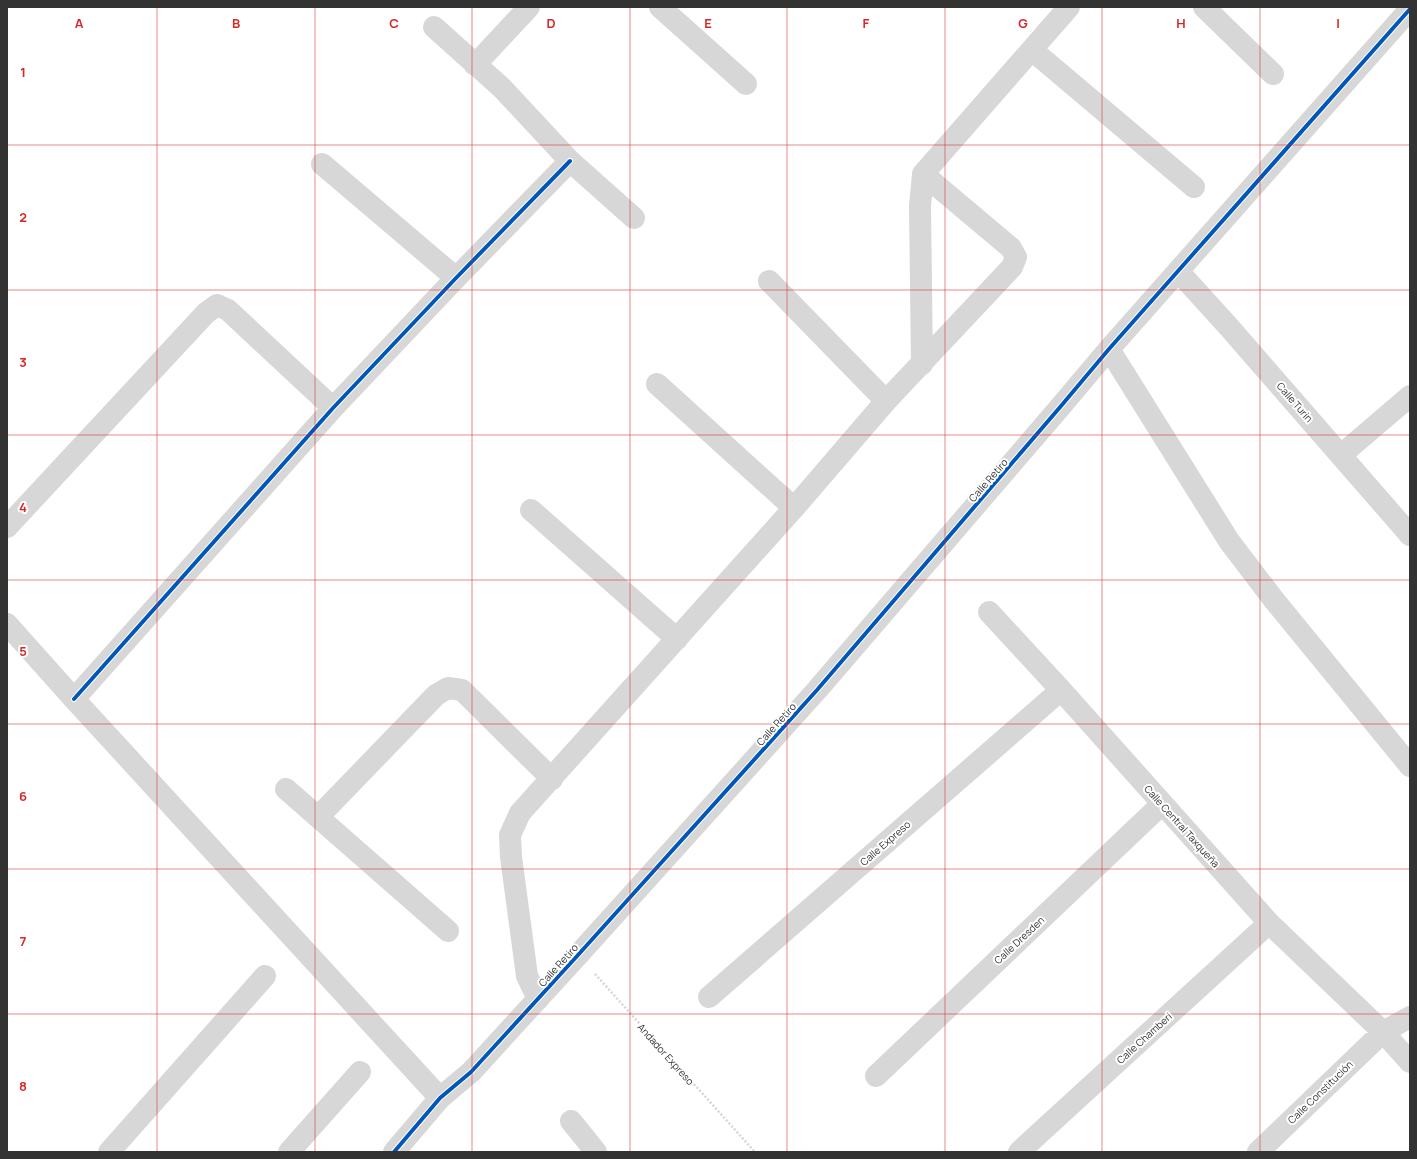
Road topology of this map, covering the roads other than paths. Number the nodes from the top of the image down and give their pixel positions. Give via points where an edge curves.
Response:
1 (529, 7) edge
2 (660, 7) edge
3 (1069, 7) edge
4 (1204, 7) edge
5 (1410, 9) edge
6 (434, 27) dead end
7 (1032, 50) junction
8 (476, 65) junction
9 (1273, 74) dead end
10 (746, 84) dead end
11 (570, 161) junction
12 (322, 164) dead end
13 (923, 174) junction
14 (1194, 187) dead end
15 (634, 218) dead end
16 (1178, 272) junction
17 (456, 278) junction
18 (769, 281) dead end
19 (1109, 349) junction
20 (922, 364) junction
21 (657, 384) dead end
22 (1410, 396) edge
23 (886, 401) junction
24 (333, 408) junction
25 (1341, 455) junction
26 (794, 508) junction
27 (531, 510) dead end
28 (7, 527) edge
29 (1410, 535) edge
30 (989, 612) dead end
31 (7, 624) edge
32 (677, 639) junction
33 (1061, 690) junction
34 (74, 699) junction
35 (1410, 766) edge
36 (552, 779) junction
37 (286, 789) dead end
38 (1162, 804) junction
39 (318, 817) junction
40 (1269, 923) junction
41 (448, 931) dead end
42 (265, 976) dead end
43 (709, 997) dead end
44 (538, 999) junction
45 (1410, 1017) edge
46 (1383, 1032) junction
47 (1410, 1062) edge
48 (360, 1072) dead end
49 (876, 1076) dead end
50 (440, 1098) junction
51 (571, 1121) dead end
52 (109, 1152) edge
53 (289, 1152) edge
54 (394, 1152) edge
55 (596, 1152) edge
56 (1019, 1152) edge
57 (1258, 1152) edge

1 - 8 street
2 - 10 street
3 - 7 street
4 - 9 street
5 - 16 street, Calle Retiro
6 - 8 street
7 - 13 street
7 - 14 street
8 - 11 street via 502,88
11 - 15 street
11 - 17 street
12 - 17 street
13 - 20 street via 920,206
13 - 20 street via 1011,248 1016,257 1012,267
16 - 19 street, Calle Retiro
16 - 25 street, Calle Turin
17 - 24 street
18 - 23 street
19 - 35 street via 1229,541
19 - 44 street, Calle Retiro via 818,690
20 - 23 street
21 - 26 street
22 - 25 street
23 - 26 street
24 - 28 street via 228,310 217,305 206,313
24 - 34 street
25 - 29 street, Calle Turin
26 - 32 street
27 - 32 street
30 - 33 street, Calle Central Taxqueña
31 - 34 street
32 - 36 street
33 - 38 street, Calle Central Taxqueña
33 - 43 street, Calle Expreso
34 - 50 street
36 - 39 street via 462,690 448,688 436,695
36 - 44 street via 520,813 510,835 527,976
37 - 39 street
38 - 40 street, Calle Central Taxqueña
38 - 49 street, Calle Dresden
39 - 41 street
40 - 46 street, Calle Central Taxqueña
40 - 56 street, Calle Chamberi
42 - 52 street
44 - 50 street, Calle Retiro via 471,1072
45 - 46 street
46 - 47 street, Calle Central Taxqueña
46 - 57 street, Calle Constitución
48 - 53 street
50 - 54 street, Calle Retiro
51 - 55 street

